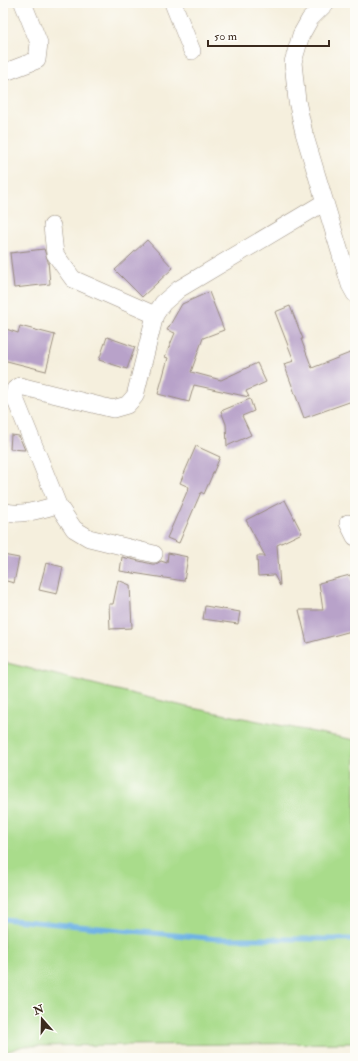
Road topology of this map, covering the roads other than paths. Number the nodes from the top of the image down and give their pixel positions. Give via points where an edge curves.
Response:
1 (23, 3) edge
2 (173, 3) edge
3 (326, 3) edge
4 (192, 52) dead end
5 (3, 73) edge
6 (325, 202) junction
7 (52, 226) dead end
8 (353, 287) edge
9 (155, 315) junction
10 (58, 505) junction
11 (3, 511) edge
12 (154, 554) dead end

1 - 5 street via 39,43 37,60
2 - 4 street
3 - 6 street via 310,19 301,35 293,62 297,102 304,133
6 - 8 street
6 - 9 street via 179,289 163,303
7 - 9 street via 55,254 73,279
9 - 10 street via 135,396 127,405 113,409 20,386 14,389 14,396
10 - 11 street via 27,513
10 - 12 street via 74,528 89,538

